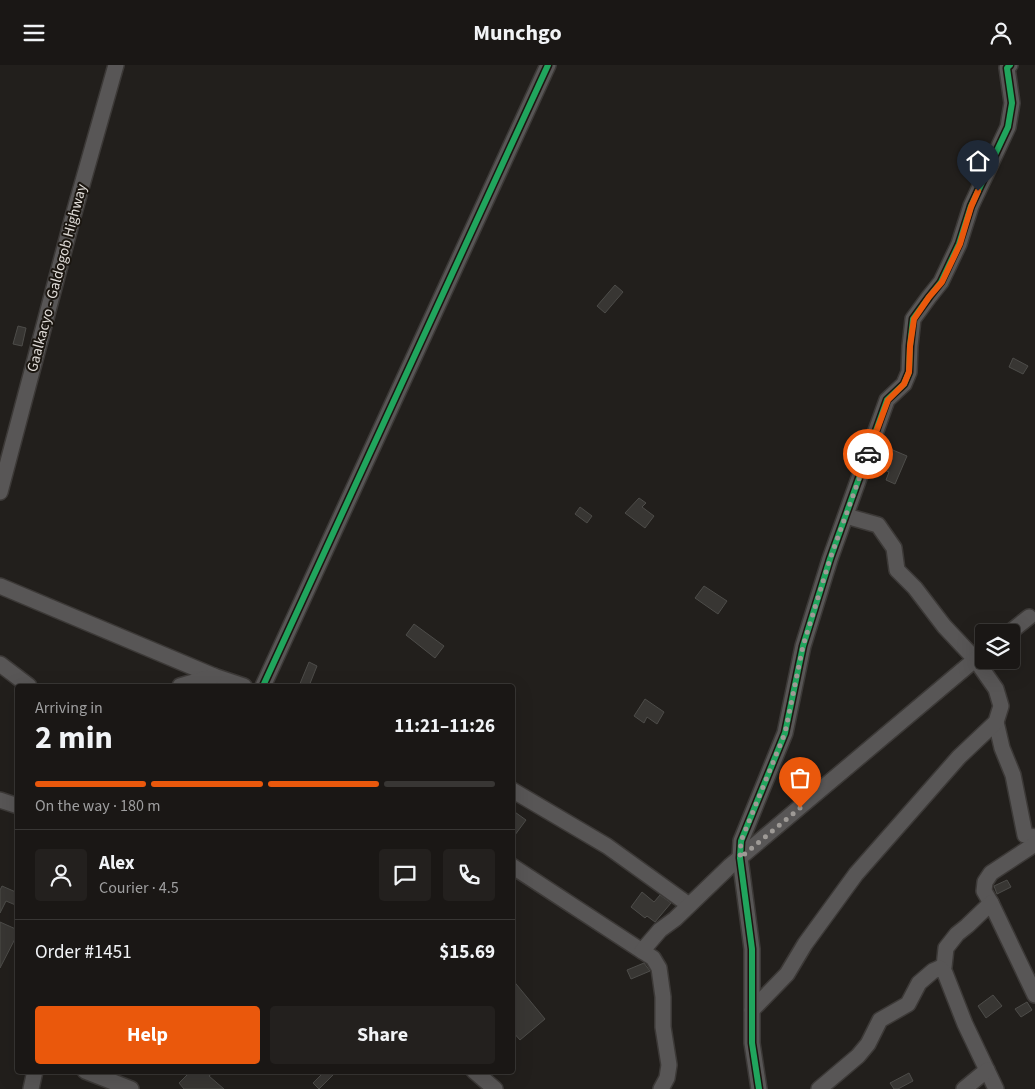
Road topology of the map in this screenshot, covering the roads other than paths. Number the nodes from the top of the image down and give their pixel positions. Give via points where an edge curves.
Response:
1 (116, 65) edge
2 (548, 65) edge
3 (1010, 65) edge
4 (0, 492) edge
5 (846, 516) junction
6 (0, 586) edge
7 (1029, 617) dead end
8 (1020, 624) edge
9 (975, 652) edge
10 (975, 659) edge
11 (0, 664) edge
12 (986, 669) edge
13 (214, 676) junction
14 (26, 684) edge
15 (187, 684) edge
16 (238, 684) edge
17 (264, 684) edge
18 (996, 722) junction
19 (515, 792) edge
20 (0, 800) edge
21 (15, 805) edge
22 (1035, 837) edge
23 (1035, 844) edge
24 (740, 858) junction
25 (515, 868) edge
26 (991, 903) junction
27 (689, 905) junction
28 (642, 951) junction
29 (940, 968) junction
30 (1035, 995) edge
31 (752, 1010) junction
32 (987, 1070) junction
33 (34, 1074) edge
34 (93, 1074) edge
35 (477, 1074) edge
36 (493, 1088) edge
37 (822, 1088) edge
38 (31, 1089) edge
39 (131, 1089) edge
40 (661, 1089) edge
41 (759, 1089) edge
42 (964, 1089) edge
43 (996, 1089) edge

1 - 4 street, Gaalkacyo - Galdogob Highway
2 - 17 street
3 - 5 street via 1007,68 1012,103 1008,127 971,207 960,244 942,282 914,319 909,372 904,384 888,400
5 - 9 street via 878,525 894,547 897,570 944,626
5 - 24 street via 803,646 785,733 741,841
6 - 13 street
7 - 8 street
10 - 24 street
11 - 14 street
12 - 18 street via 1001,706
13 - 15 street
13 - 16 street
18 - 22 street via 1013,775 1025,835
18 - 31 street via 959,757 856,873 787,974
19 - 27 street via 607,845
20 - 21 street
23 - 26 street via 990,873 984,891
24 - 27 street
24 - 31 street via 752,949
25 - 28 street
26 - 29 street via 946,948 944,967
26 - 30 street
27 - 28 street
28 - 40 street via 653,958 659,968 663,997 669,1065
29 - 32 street
29 - 37 street via 919,983 908,1004 880,1020 858,1056
31 - 41 street via 752,1043
32 - 42 street
32 - 43 street
33 - 38 street
34 - 39 street
35 - 36 street

